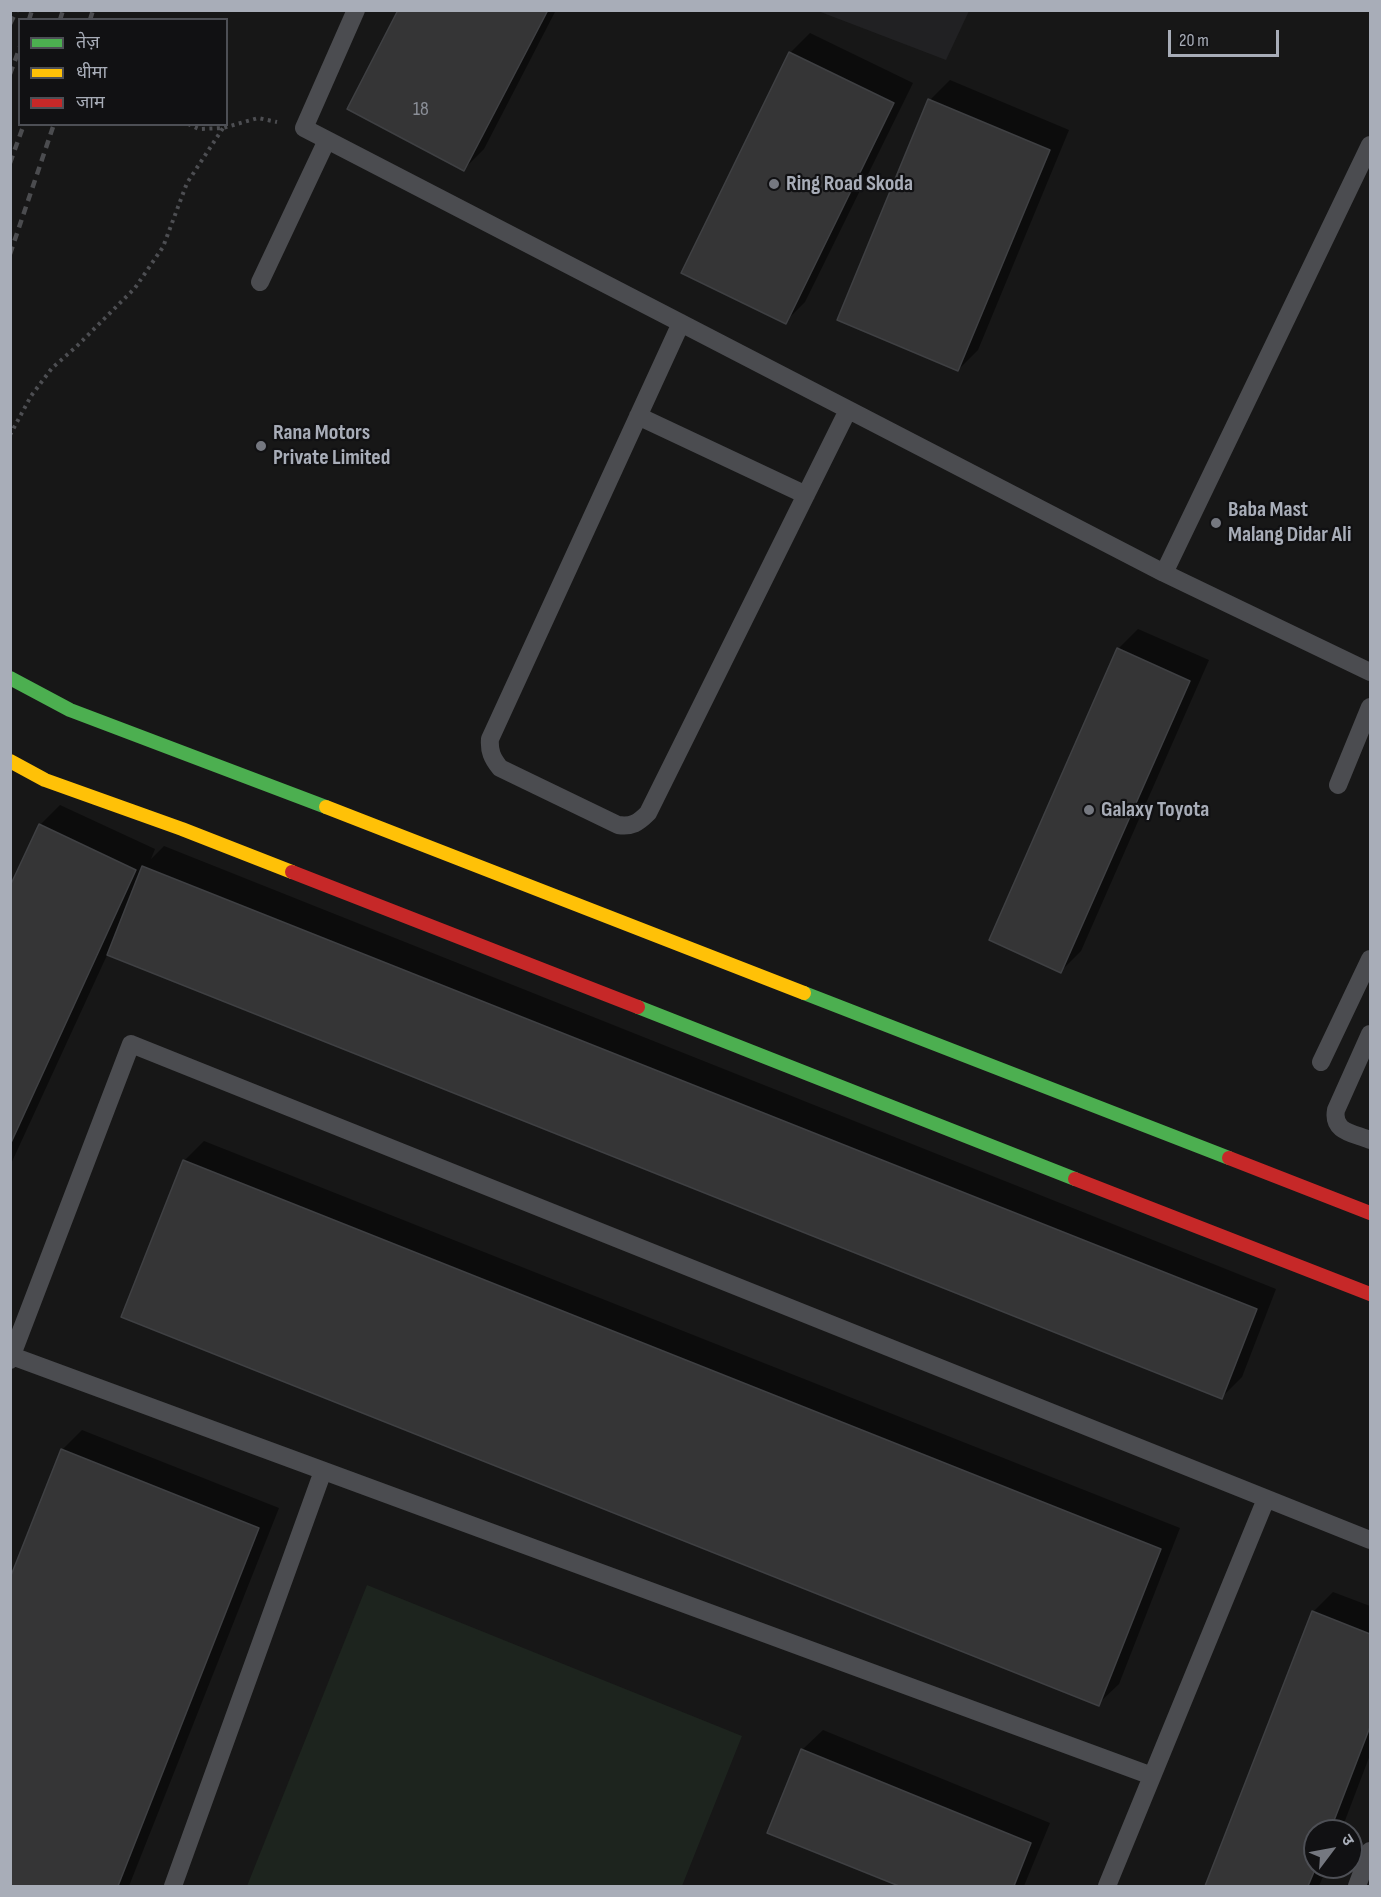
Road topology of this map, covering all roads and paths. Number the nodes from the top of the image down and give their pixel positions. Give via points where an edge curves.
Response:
1 (356, 10) edge
2 (192, 126) edge
3 (223, 128) junction
4 (304, 128) junction
5 (327, 140) junction
6 (1371, 144) edge
7 (260, 282) dead end
8 (681, 323) junction
9 (848, 410) junction
10 (638, 416) junction
11 (10, 435) edge
12 (806, 495) junction
13 (1164, 573) junction
14 (1371, 672) edge
15 (10, 678) edge
16 (1371, 707) edge
17 (10, 761) edge
18 (1338, 785) dead end
19 (1371, 959) edge
20 (1371, 1034) edge
21 (1321, 1062) dead end
22 (1371, 1140) edge
23 (1371, 1213) edge
24 (1371, 1294) edge
25 (11, 1358) edge
26 (323, 1471) junction
27 (1266, 1499) junction
28 (1371, 1540) edge
29 (1152, 1776) junction
30 (1371, 1851) edge
31 (173, 1887) edge
32 (1107, 1887) edge
33 (1357, 1887) edge

1 - 4 lane
2 - 3 path
3 - 4 path via 258,118
3 - 11 path via 187,183 163,247 135,288 52,368
4 - 5 lane
5 - 7 lane
5 - 8 lane
6 - 13 lane
8 - 9 lane
8 - 10 lane
9 - 12 lane
9 - 13 lane
10 - 12 lane
10 - 12 lane via 490,739 489,750 500,768 618,825 639,823 648,813
13 - 14 lane
15 - 23 street via 70,710
16 - 18 lane
17 - 24 street via 45,780 182,829
19 - 21 lane
20 - 22 lane via 1335,1116 1339,1128
25 - 26 lane
25 - 27 lane via 130,1044
26 - 29 lane
26 - 31 lane
27 - 28 lane
27 - 29 lane
29 - 32 lane
30 - 33 lane

